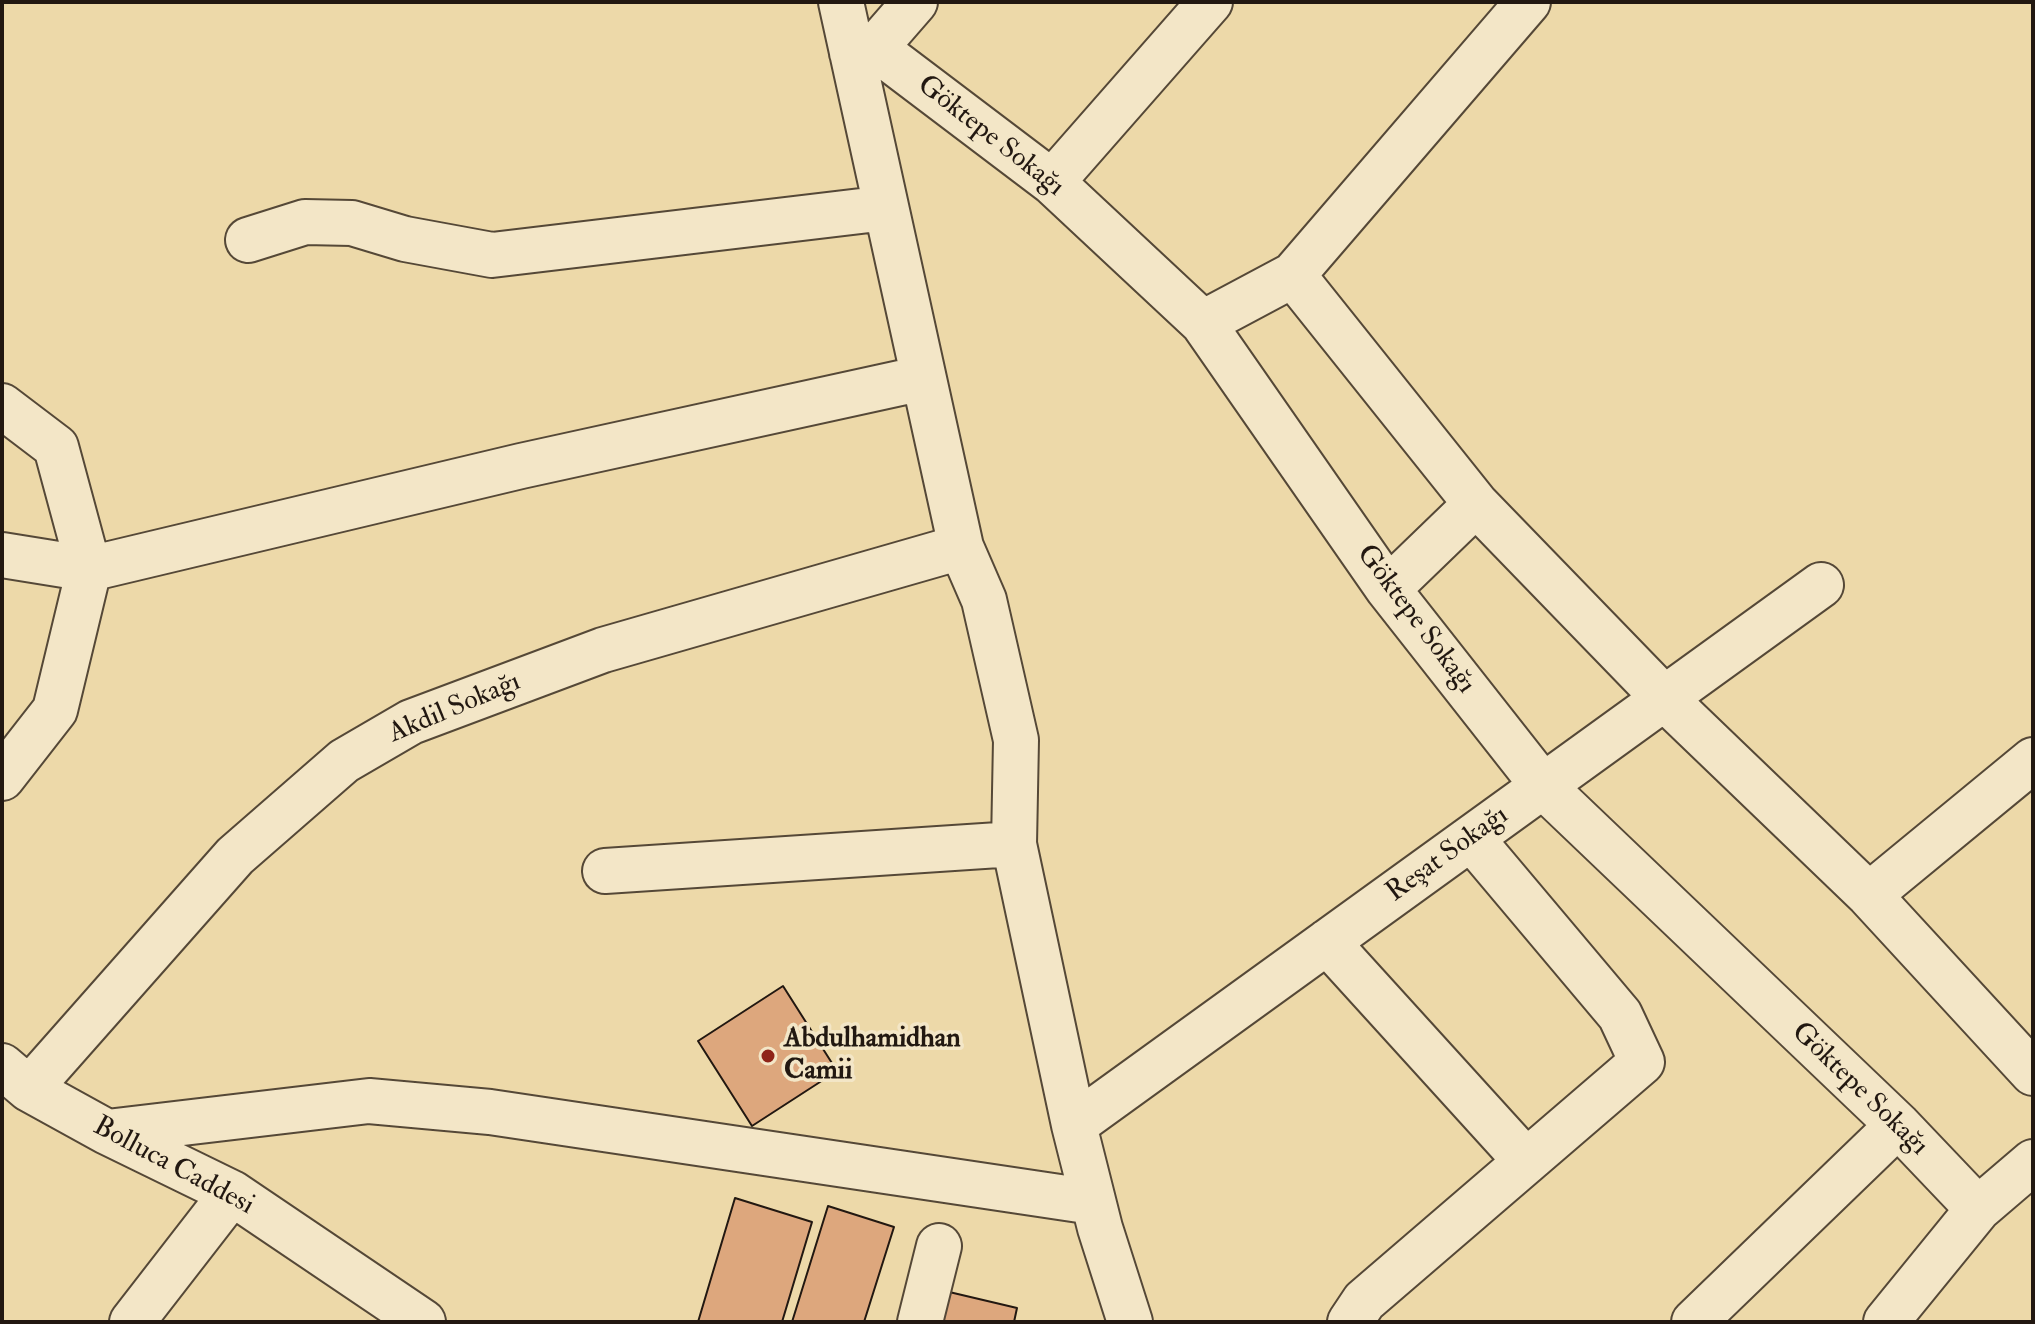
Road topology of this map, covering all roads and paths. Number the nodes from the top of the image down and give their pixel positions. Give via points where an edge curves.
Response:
1 (841, 2) edge
2 (915, 2) edge
3 (1210, 2) edge
4 (1528, 2) edge
5 (864, 51) junction
6 (1052, 182) junction
7 (886, 208) junction
8 (248, 240) dead end
9 (1293, 275) junction
10 (1203, 323) junction
11 (923, 378) junction
12 (2, 406) edge
13 (1476, 504) junction
14 (961, 547) junction
15 (2, 555) edge
16 (89, 569) junction
17 (1821, 585) dead end
18 (1388, 589) junction
19 (1664, 698) junction
20 (2033, 760) edge
21 (2, 778) edge
22 (1543, 786) junction
23 (1471, 838) junction
24 (1014, 844) junction
25 (605, 871) dead end
26 (1869, 895) junction
27 (1327, 942) junction
28 (2033, 1073) edge
29 (15, 1078) edge
30 (1074, 1125) junction
31 (1898, 1125) junction
32 (107, 1132) junction
33 (1526, 1161) junction
34 (2033, 1162) edge
35 (232, 1193) junction
36 (1093, 1202) junction
37 (1978, 1209) junction
38 (939, 1246) dead end
39 (1888, 1321) edge
40 (132, 1322) edge
41 (423, 1322) edge
42 (920, 1322) edge
43 (1130, 1322) edge
44 (1350, 1322) edge
45 (1694, 1322) edge

1 - 5 street
2 - 5 street
3 - 6 street
4 - 9 street
5 - 6 street, Göktepe Sokağı
5 - 7 street
6 - 10 street, Göktepe Sokağı
7 - 8 street via 492,255 352,223 305,222
7 - 11 street
9 - 10 street
9 - 13 street
10 - 18 street, Göktepe Sokağı
11 - 14 street
11 - 16 street
12 - 16 street via 56,447
13 - 18 street
13 - 19 street
14 - 24 street via 984,600 1016,740
14 - 29 street, Akdil Sokağı via 603,650 411,722 344,761 235,856
15 - 16 street
16 - 21 street via 55,710
17 - 19 street, Reşat Sokağı
18 - 22 street, Göktepe Sokağı
19 - 22 street, Reşat Sokağı
19 - 26 street
20 - 26 street
22 - 23 street, Reşat Sokağı
22 - 31 street, Göktepe Sokağı
23 - 27 street, Reşat Sokağı
23 - 33 street via 1620,1015 1642,1062
24 - 25 street
24 - 30 street
26 - 28 street
27 - 30 street, Reşat Sokağı
27 - 33 street
29 - 32 street, Bolluca Caddesi
30 - 36 street
31 - 37 street, Göktepe Sokağı
31 - 45 street
32 - 35 street, Bolluca Caddesi
32 - 36 street via 369,1101 490,1112
33 - 44 street via 1364,1301
34 - 37 street
35 - 40 street
35 - 41 street, Bolluca Caddesi
36 - 43 street
37 - 39 street
38 - 42 street

